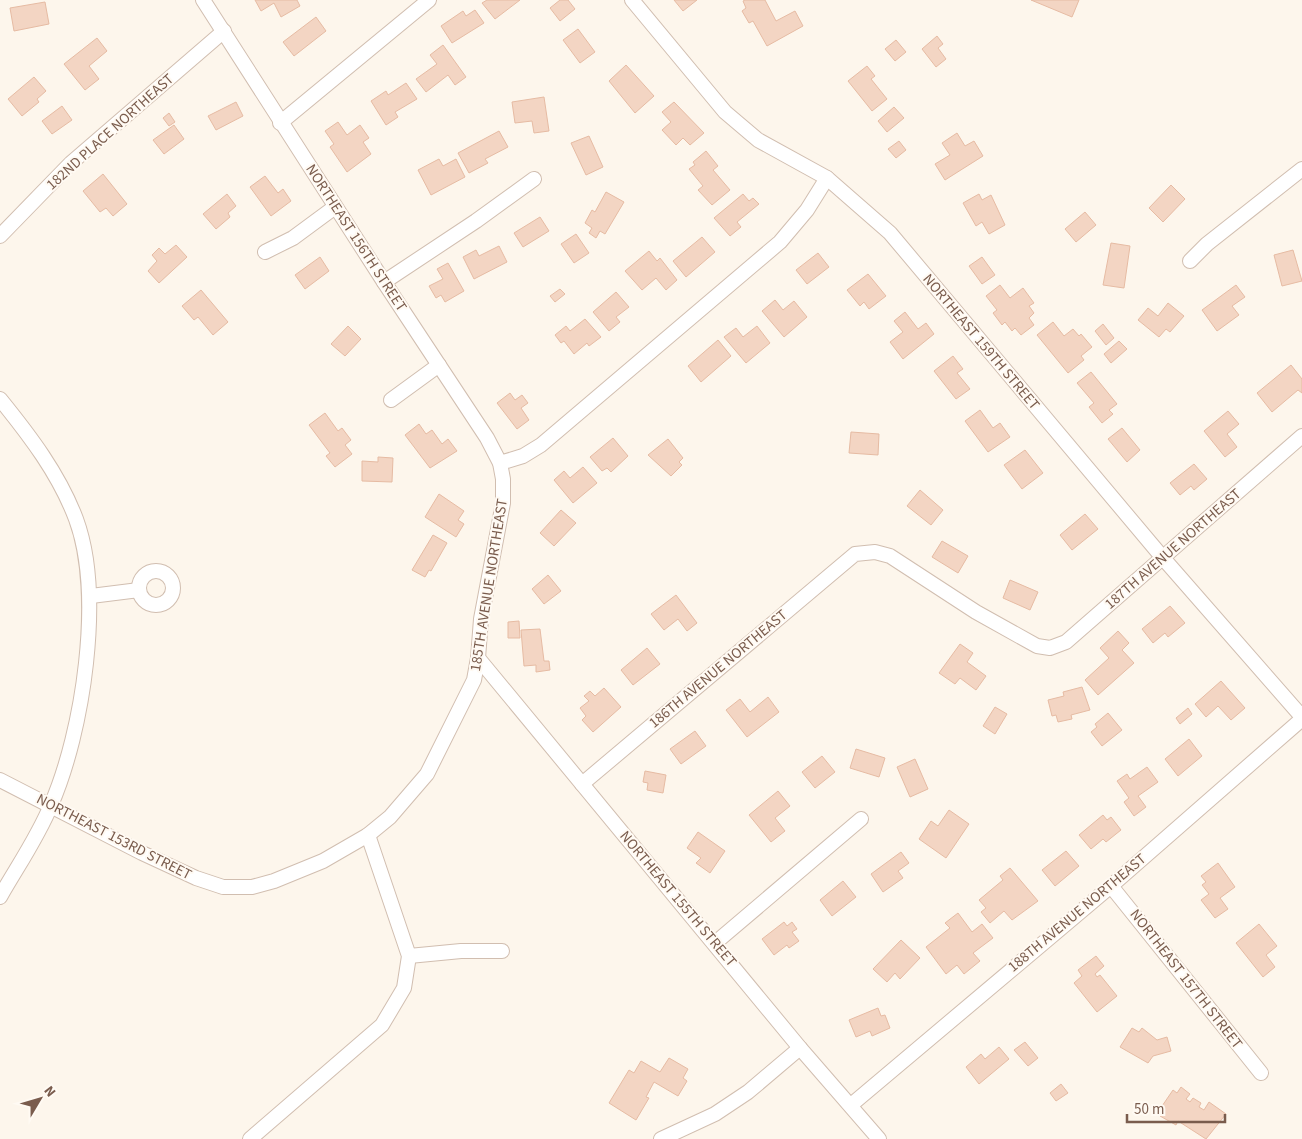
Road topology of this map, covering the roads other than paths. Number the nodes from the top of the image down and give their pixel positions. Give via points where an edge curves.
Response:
1 (203, 0) edge
2 (429, 0) edge
3 (632, 0) edge
4 (224, 31) junction
5 (280, 123) junction
6 (1302, 169) edge
7 (826, 178) junction
8 (534, 179) dead end
9 (335, 207) junction
10 (0, 236) edge
11 (265, 252) dead end
12 (1190, 261) dead end
13 (384, 282) junction
14 (439, 365) junction
15 (0, 398) edge
16 (391, 400) dead end
17 (1302, 436) edge
18 (500, 463) junction
19 (503, 479) joint
20 (1163, 558) junction
21 (139, 590) dead end
22 (91, 596) junction
23 (1037, 646) joint
24 (478, 658) junction
25 (1302, 718) edge
26 (0, 780) edge
27 (582, 784) junction
28 (51, 805) junction
29 (861, 819) dead end
30 (368, 835) junction
31 (1111, 886) junction
32 (0, 898) edge
33 (715, 943) junction
34 (502, 951) dead end
35 (409, 956) junction
36 (800, 1048) junction
37 (1261, 1073) dead end
38 (851, 1105) junction
39 (250, 1139) edge
40 (661, 1139) edge
41 (879, 1139) edge

1 - 4 street, NORTHEAST 156TH STREET
2 - 5 street
3 - 7 street, NORTHEAST 159TH STREET via 725,112 758,140
4 - 5 street, NORTHEAST 156TH STREET
4 - 10 street, 182ND PLACE NORTHEAST via 71,163
5 - 9 street, NORTHEAST 156TH STREET
6 - 12 street
7 - 18 street via 807,210 780,242 540,445 523,456
7 - 20 street, NORTHEAST 159TH STREET via 890,233
8 - 13 street
9 - 11 street via 293,238
9 - 13 street, NORTHEAST 156TH STREET
13 - 14 street, NORTHEAST 156TH STREET
14 - 16 street
14 - 18 street, NORTHEAST 156TH STREET
15 - 22 street via 29,434 59,481 77,521
17 - 20 street, 187TH AVENUE NORTHEAST
18 - 19 street, NORTHEAST 156TH STREET
19 - 24 street, 185TH AVENUE NORTHEAST via 503,504 481,619
20 - 23 street, 187TH AVENUE NORTHEAST via 1066,642 1050,648
20 - 25 street, NORTHEAST 159TH STREET
21 - 22 street
22 - 28 street via 86,668 76,720
23 - 27 street, 186TH AVENUE NORTHEAST via 976,612 890,556 875,552 855,554
24 - 27 street, NORTHEAST 155TH STREET
24 - 30 street, 185TH AVENUE NORTHEAST via 474,680 427,774 390,817
25 - 31 street, 188TH AVENUE NORTHEAST
26 - 28 street, NORTHEAST 153RD STREET
27 - 33 street, NORTHEAST 155TH STREET
28 - 30 street, NORTHEAST 153RD STREET via 142,854 223,887 252,887 274,881 323,861
28 - 32 street
29 - 33 street
30 - 35 street
31 - 37 street, NORTHEAST 157TH STREET
31 - 38 street, 188TH AVENUE NORTHEAST
33 - 36 street, NORTHEAST 155TH STREET
34 - 35 street
35 - 39 street via 404,988 382,1025
36 - 38 street, NORTHEAST 155TH STREET
36 - 40 street via 748,1092 715,1114
38 - 41 street, NORTHEAST 155TH STREET

